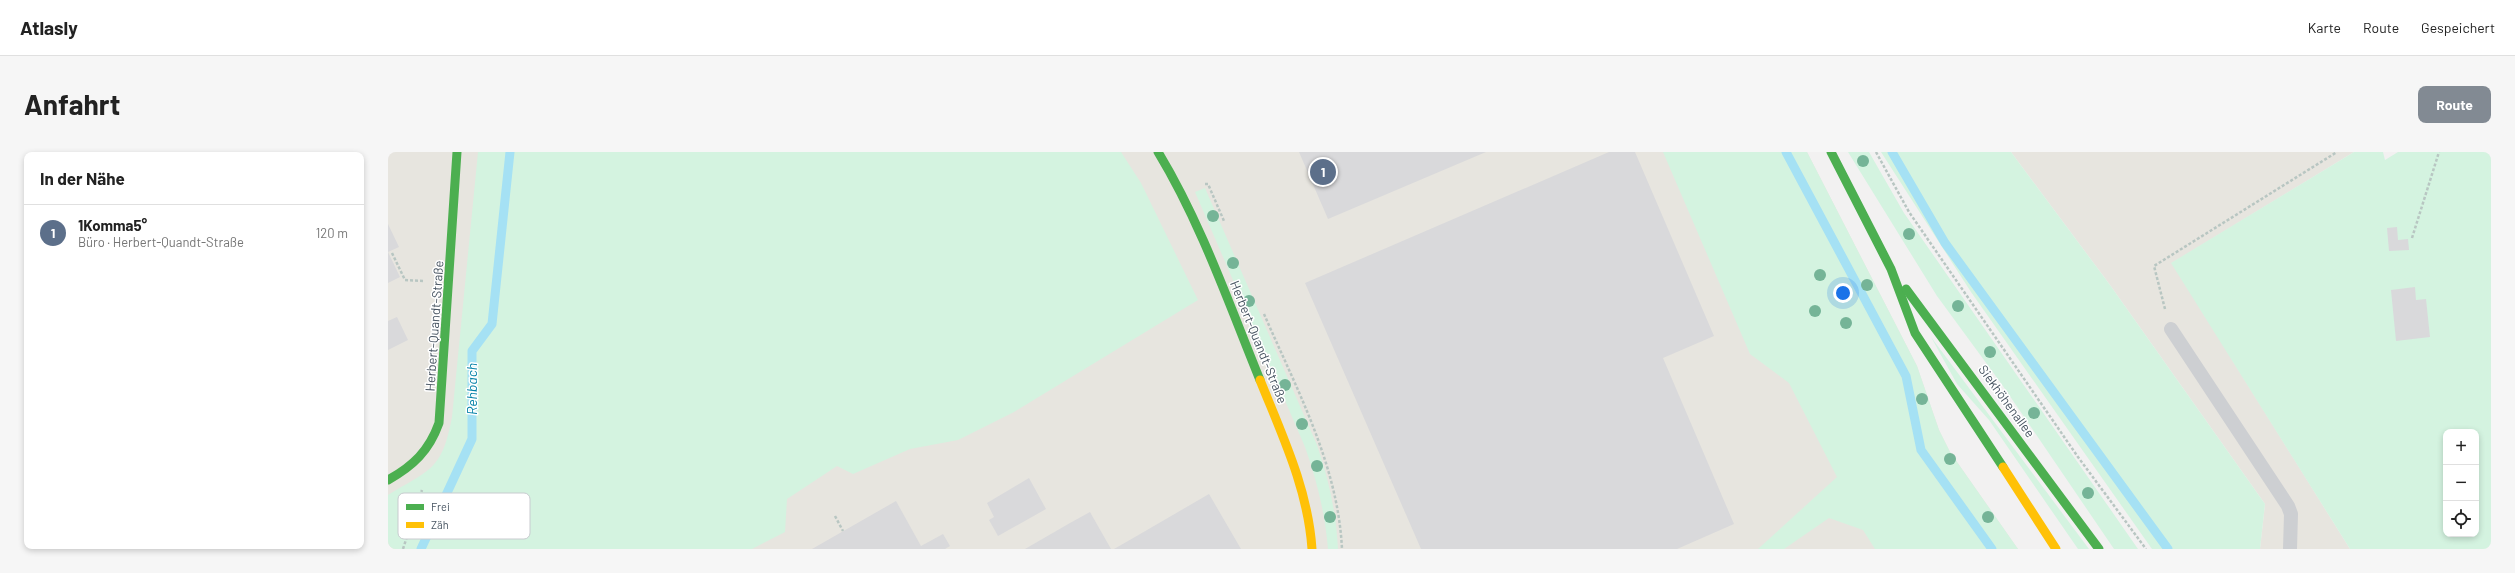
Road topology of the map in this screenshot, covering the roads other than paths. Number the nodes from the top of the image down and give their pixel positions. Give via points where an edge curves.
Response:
1 (457, 152) edge
2 (1158, 152) edge
3 (1831, 152) edge
4 (1891, 270) junction
5 (2171, 329) road end
6 (388, 480) edge
7 (1312, 549) edge
8 (2056, 549) edge
9 (2099, 549) edge
10 (2290, 549) edge

1 - 6 main road, Herbert-Quandt-Straße via 442,404 436,435 432,445 417,461
2 - 7 main road, Herbert-Quandt-Straße via 1170,172 1218,276 1291,457 1309,515
3 - 4 main road, Siekhöhenallee
4 - 8 main road, Siekhöhenallee via 1915,333
4 - 9 main road, Siekhöhenallee
5 - 10 lane via 2288,506 2291,514

